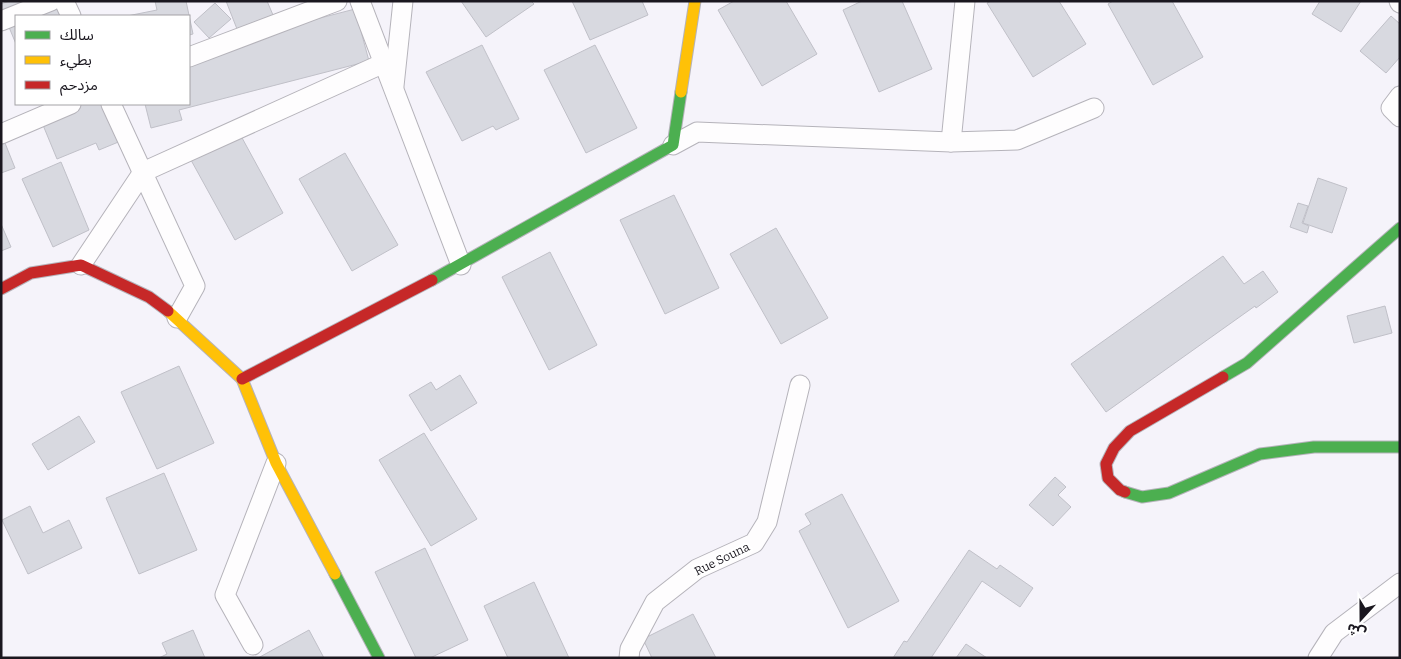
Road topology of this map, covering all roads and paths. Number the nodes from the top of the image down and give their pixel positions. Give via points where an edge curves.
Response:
1 (50, 1) edge
2 (64, 1) edge
3 (337, 1) edge
4 (360, 1) edge
5 (404, 1) edge
6 (694, 1) edge
7 (965, 1) edge
8 (17, 15) edge
9 (70, 15) edge
10 (15, 16) edge
11 (1, 22) edge
12 (190, 57) edge
13 (384, 63) junction
14 (394, 90) junction
15 (1400, 96) edge
16 (69, 105) edge
17 (111, 105) edge
18 (1094, 108) dead end
19 (1400, 117) edge
20 (1, 134) edge
21 (951, 142) junction
22 (673, 145) junction
23 (143, 172) junction
24 (1400, 228) edge
25 (81, 265) junction
26 (461, 265) junction
27 (1, 289) edge
28 (177, 318) junction
29 (242, 379) junction
30 (800, 385) dead end
31 (1400, 447) edge
32 (276, 463) junction
33 (1400, 583) edge
34 (253, 645) dead end
35 (379, 658) edge
36 (629, 658) edge
37 (1318, 658) edge

1 - 8 street
2 - 9 street
3 - 12 street
4 - 13 street
5 - 14 street
6 - 22 street
7 - 21 street
10 - 11 street
13 - 14 street
13 - 23 street
14 - 26 street
15 - 19 street via 1391,108
16 - 20 street
17 - 23 street
18 - 21 street via 1017,140
21 - 22 street via 697,132
22 - 26 street
23 - 25 street
23 - 28 street via 196,286
24 - 31 street via 1247,363 1130,431 1114,448 1106,464 1108,478 1120,490 1142,497 1169,493 1260,454 1314,447
25 - 27 street via 31,273
25 - 28 street via 149,297
26 - 29 street
28 - 29 street
29 - 32 street
30 - 36 street, Rue Souna via 763,529 754,543 697,569 655,602 630,648
32 - 34 street via 226,594
32 - 35 street
33 - 37 street via 1334,633

